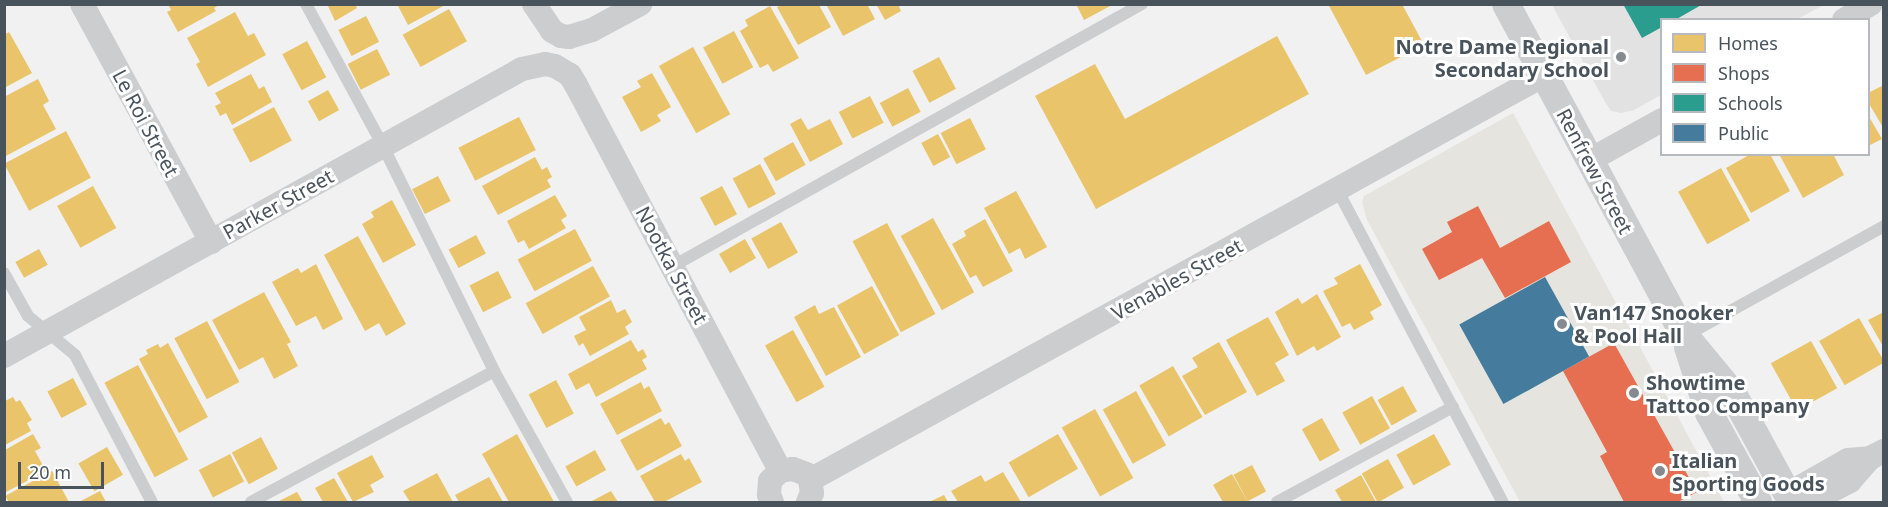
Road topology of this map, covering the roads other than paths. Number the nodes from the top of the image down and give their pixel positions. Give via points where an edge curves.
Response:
1 (82, 4) edge
2 (306, 4) edge
3 (534, 4) edge
4 (640, 4) edge
5 (1142, 4) edge
6 (1506, 4) edge
7 (1871, 4) edge
8 (1847, 18) edge
9 (555, 66) joint
10 (1544, 75) junction
11 (1660, 121) edge
12 (383, 146) junction
13 (1590, 160) junction
14 (1338, 191) junction
15 (1884, 226) edge
16 (211, 242) junction
17 (673, 266) junction
18 (4, 273) edge
19 (48, 332) junction
20 (1685, 336) junction
21 (4, 356) edge
22 (494, 370) junction
23 (1452, 407) junction
24 (1877, 454) edge
25 (780, 471) junction
26 (809, 491) edge
27 (1797, 500) edge
28 (152, 502) edge
29 (251, 502) edge
30 (567, 502) edge
31 (771, 502) edge
32 (1277, 502) edge
33 (1503, 502) edge
34 (1758, 502) edge

1 - 16 street, Le Roi Street
2 - 12 lane
3 - 4 street via 544,23 561,36 579,36
5 - 17 lane
6 - 10 street, Renfrew Street
7 - 8 street
9 - 12 street, Parker Street via 522,69
9 - 17 street, Nootka Street via 570,75 576,85
10 - 13 street, Renfrew Street
10 - 14 street, Venables Street
11 - 13 street
12 - 16 street, Parker Street
12 - 22 lane
13 - 20 street, Renfrew Street
14 - 23 lane
14 - 26 street, Venables Street
15 - 20 lane
16 - 19 street, Parker Street
17 - 25 street, Nootka Street
18 - 19 lane via 28,316
19 - 21 street, Parker Street
19 - 28 lane via 75,355
20 - 27 street, Renfrew Street via 1733,394
20 - 34 street, Renfrew Street via 1708,413
22 - 29 lane
22 - 30 lane
23 - 32 lane
23 - 33 lane
24 - 27 street via 1848,460
25 - 26 street via 800,471
25 - 31 street via 770,481

